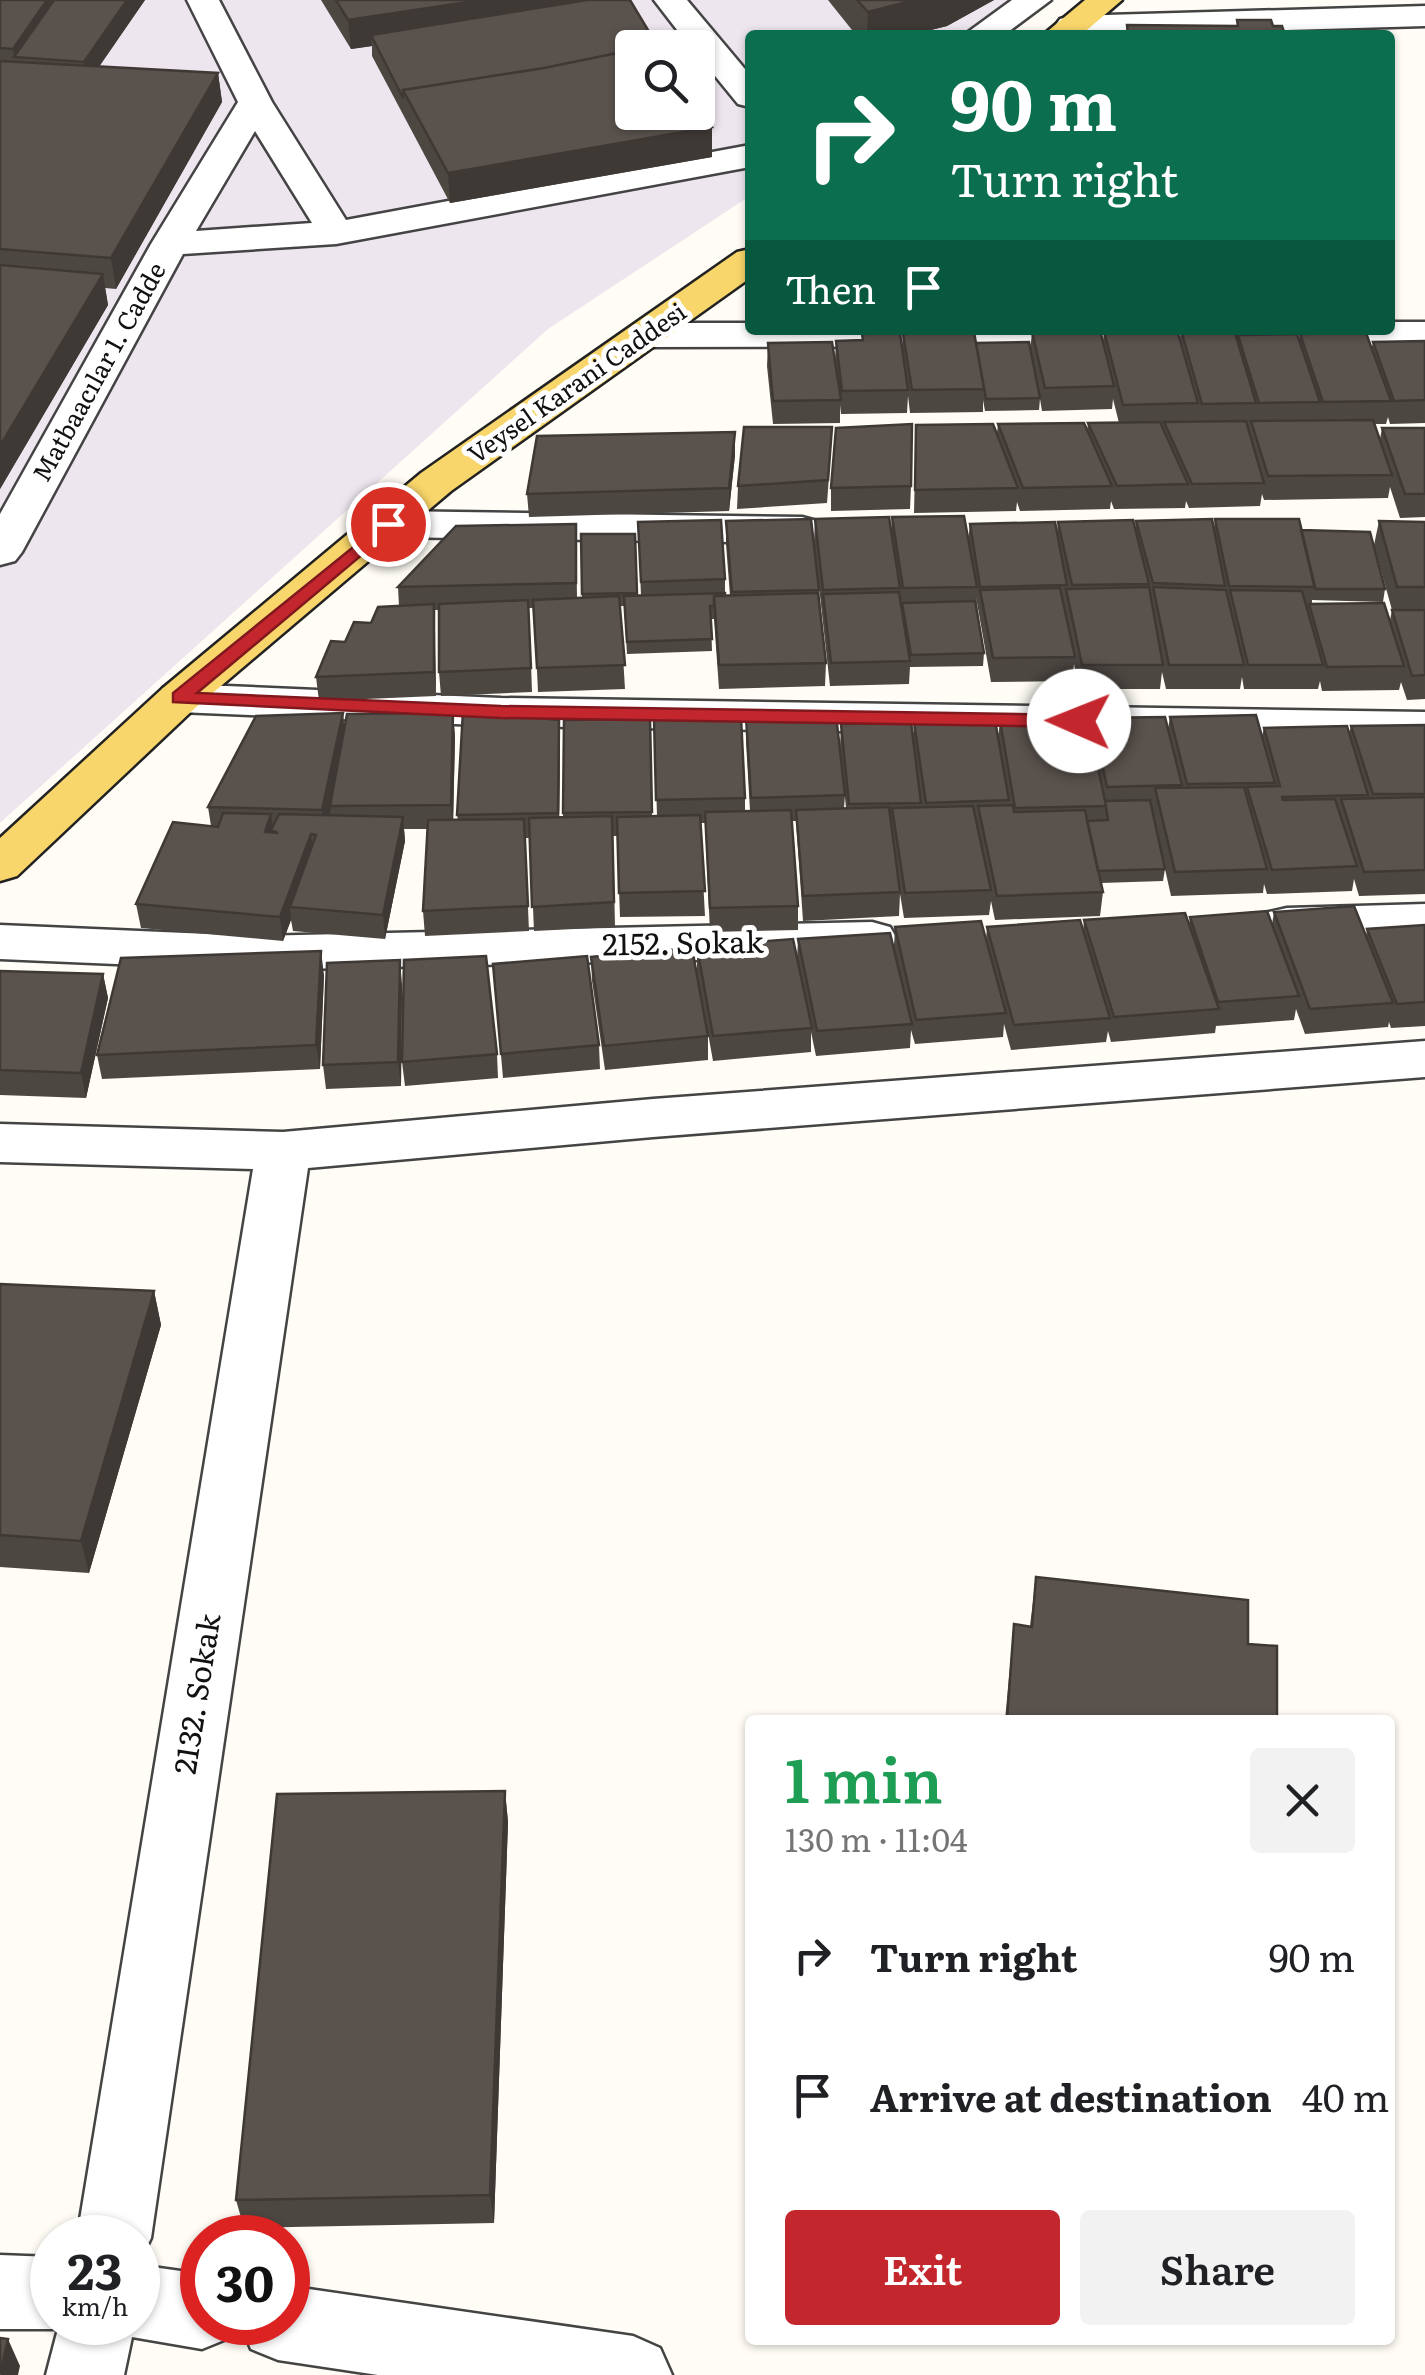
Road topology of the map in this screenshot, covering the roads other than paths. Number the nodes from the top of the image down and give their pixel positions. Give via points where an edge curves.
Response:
1 (203, 0) edge
2 (670, 0) edge
3 (1034, 0) edge
4 (1106, 0) edge
5 (1425, 16) edge
6 (989, 30) edge
7 (1066, 30) edge
8 (745, 91) edge
9 (255, 102) junction
10 (745, 157) edge
11 (336, 233) junction
12 (170, 244) junction
13 (745, 264) edge
14 (1395, 334) edge
15 (1425, 334) edge
16 (645, 335) junction
17 (745, 335) edge
18 (388, 524) junction
19 (847, 530) edge
20 (1, 546) edge
21 (179, 698) junction
22 (1425, 726) edge
23 (0, 865) edge
24 (1425, 920) edge
25 (1249, 926) edge
26 (917, 937) edge
27 (0, 942) edge
28 (1425, 1059) edge
29 (0, 1143) edge
30 (283, 1151) junction
31 (118, 2215) edge
32 (0, 2292) edge
33 (30, 2293) edge
34 (310, 2327) edge
35 (92, 2345) edge
36 (84, 2375) edge
37 (633, 2375) edge

1 - 9 street
2 - 8 street
3 - 6 street
4 - 7 main road
5 - 7 street
9 - 11 street
9 - 12 street, Matbaacılar 1. Cadde
10 - 11 street, Matbaacılar 1. Cadde
11 - 12 street, Matbaacılar 1. Cadde
12 - 20 street, Matbaacılar 1. Cadde
13 - 16 main road, Veysel Karani Caddesi
14 - 15 street
16 - 17 street
16 - 18 main road, Veysel Karani Caddesi via 436,482
18 - 19 street
18 - 21 main road, Veysel Karani Caddesi
21 - 22 street via 501,712
21 - 23 main road, Veysel Karani Caddesi
24 - 25 street
26 - 27 street, 2152. Sokak via 255,953
28 - 30 street
29 - 30 street
30 - 31 street, 2132. Sokak
32 - 33 street
34 - 37 street
35 - 36 street

